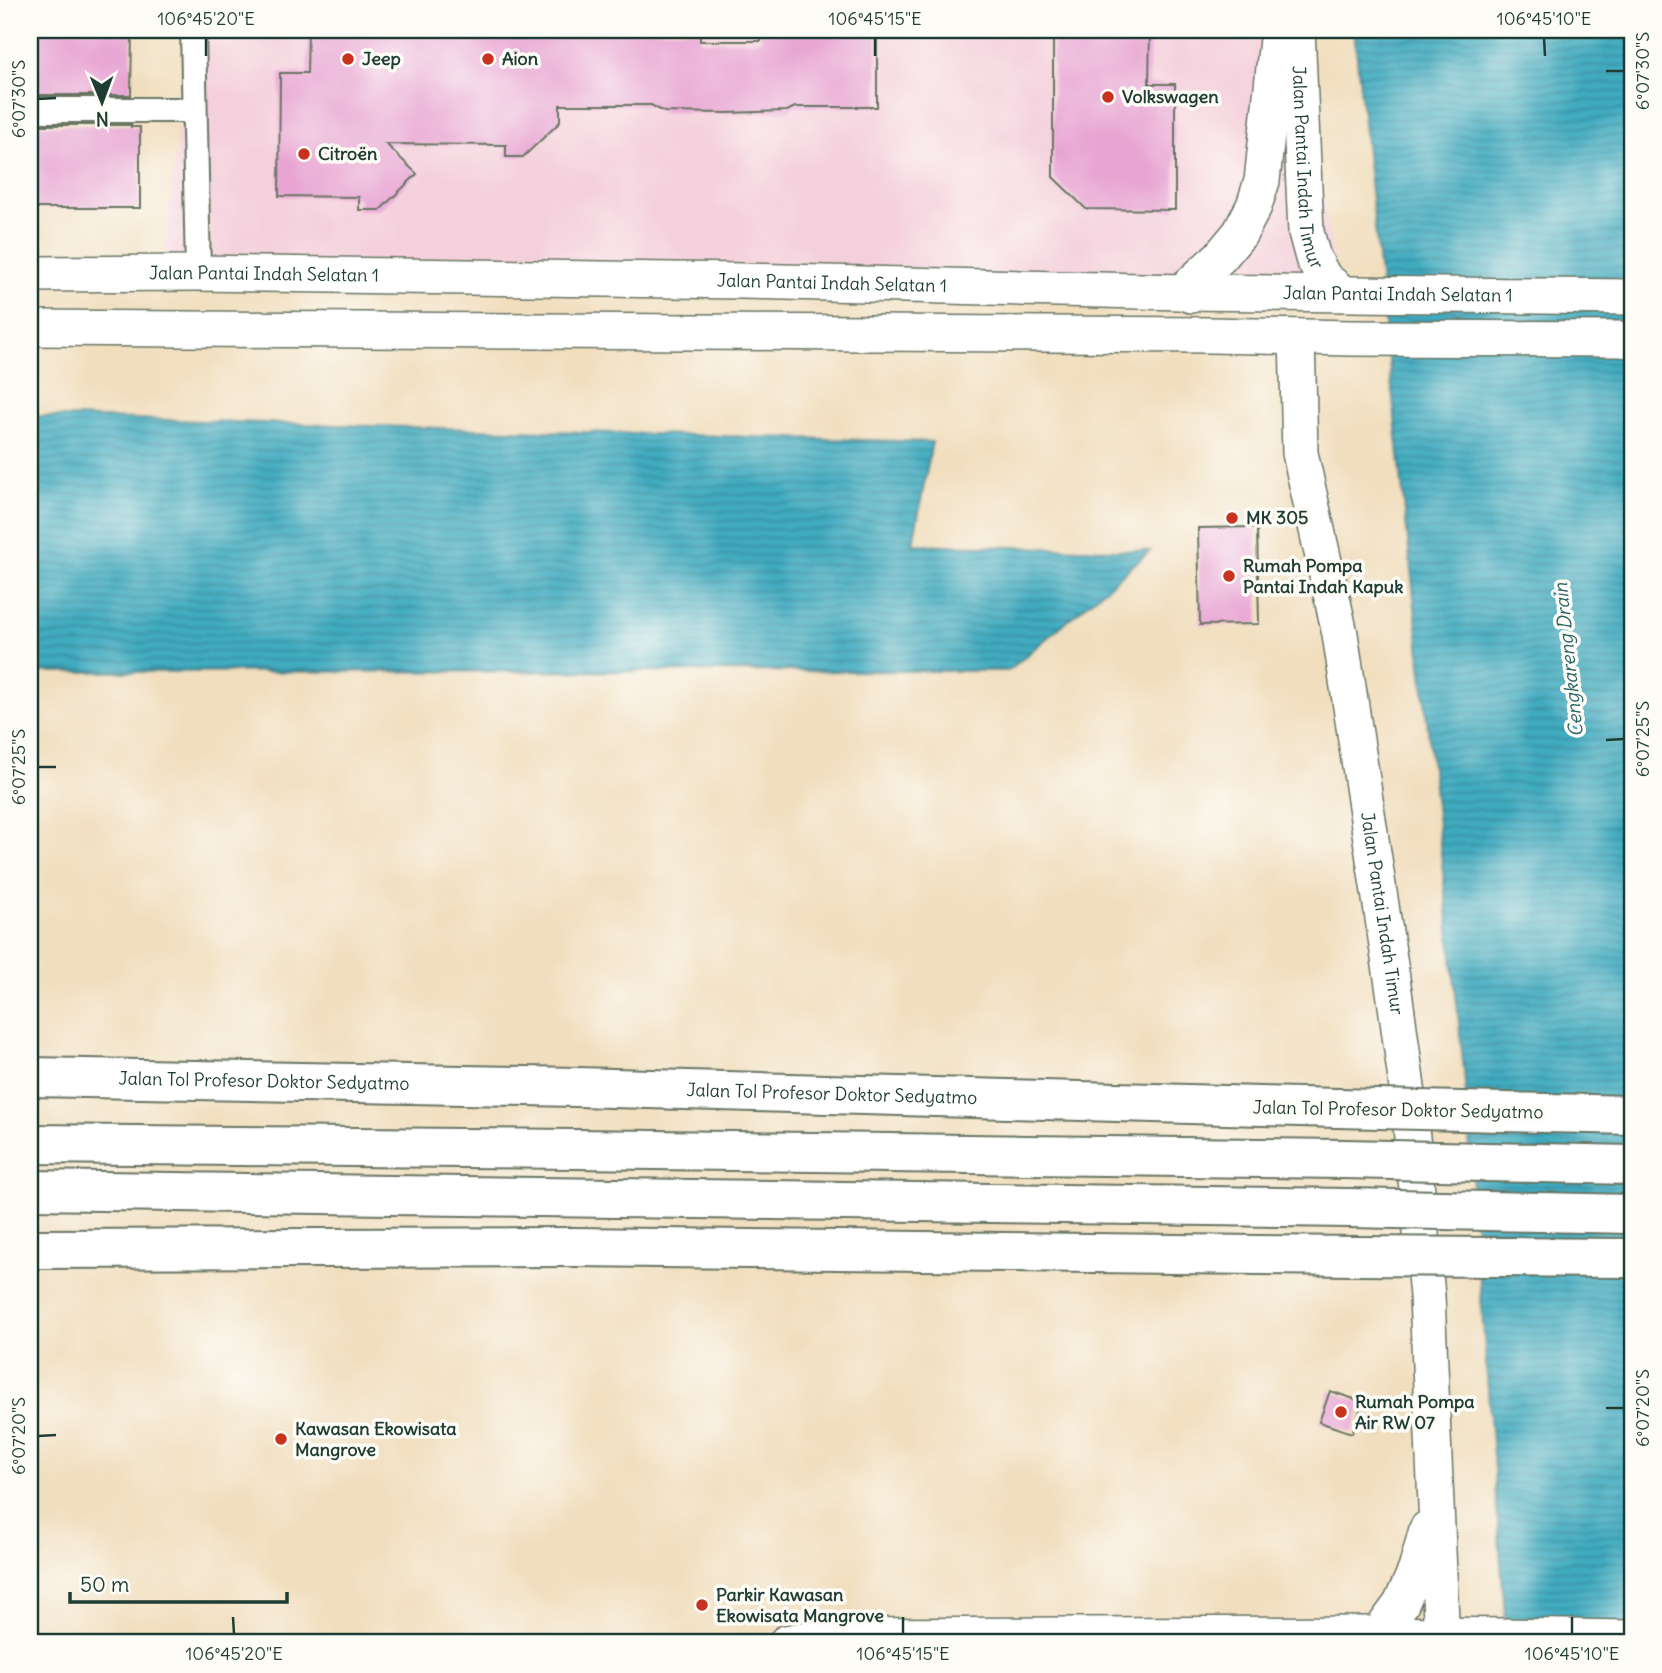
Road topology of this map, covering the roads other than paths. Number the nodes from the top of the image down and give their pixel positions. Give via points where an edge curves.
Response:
1 (193, 30) edge
2 (1278, 30) edge
3 (1297, 30) edge
4 (30, 110) edge
5 (194, 110) junction
6 (198, 273) junction
7 (30, 274) edge
8 (1182, 292) junction
9 (1353, 293) junction
10 (1632, 298) edge
11 (30, 328) edge
12 (1297, 337) junction
13 (1364, 338) junction
14 (1628, 339) edge
15 (30, 1077) edge
16 (1632, 1115) edge
17 (30, 1144) edge
18 (1632, 1165) edge
19 (30, 1190) edge
20 (1632, 1214) edge
21 (30, 1249) edge
22 (1632, 1258) edge
23 (1435, 1494) junction
24 (1379, 1634) junction
25 (1632, 1638) edge
26 (1441, 1640) edge
27 (786, 1643) edge

1 - 5 street
2 - 8 street via 1262,181 1254,206 1220,257
3 - 9 street, Jalan Pantai Indah Timur via 1306,232 1324,278
4 - 5 street
5 - 6 street
6 - 7 street, Jalan Pantai Indah Selatan 1
6 - 8 street, Jalan Pantai Indah Selatan 1
8 - 9 street, Jalan Pantai Indah Selatan 1
8 - 13 street
9 - 10 street, Jalan Pantai Indah Selatan 1
11 - 12 street
12 - 13 street
12 - 23 street, Jalan Pantai Indah Timur via 1300,453 1340,634 1408,1095 1427,1296
13 - 14 street
15 - 16 highway, Jalan Tol Profesor Doktor Sedyatmo, bridge
17 - 18 highway, bridge
19 - 20 highway, bridge
21 - 22 highway, bridge via 573,1247
23 - 24 street, Jalan Pantai Indah Timur via 1416,1570 1401,1604
23 - 26 street, Jalan Pantai Indah Timur
24 - 26 street
24 - 27 street via 824,1636
25 - 26 street

